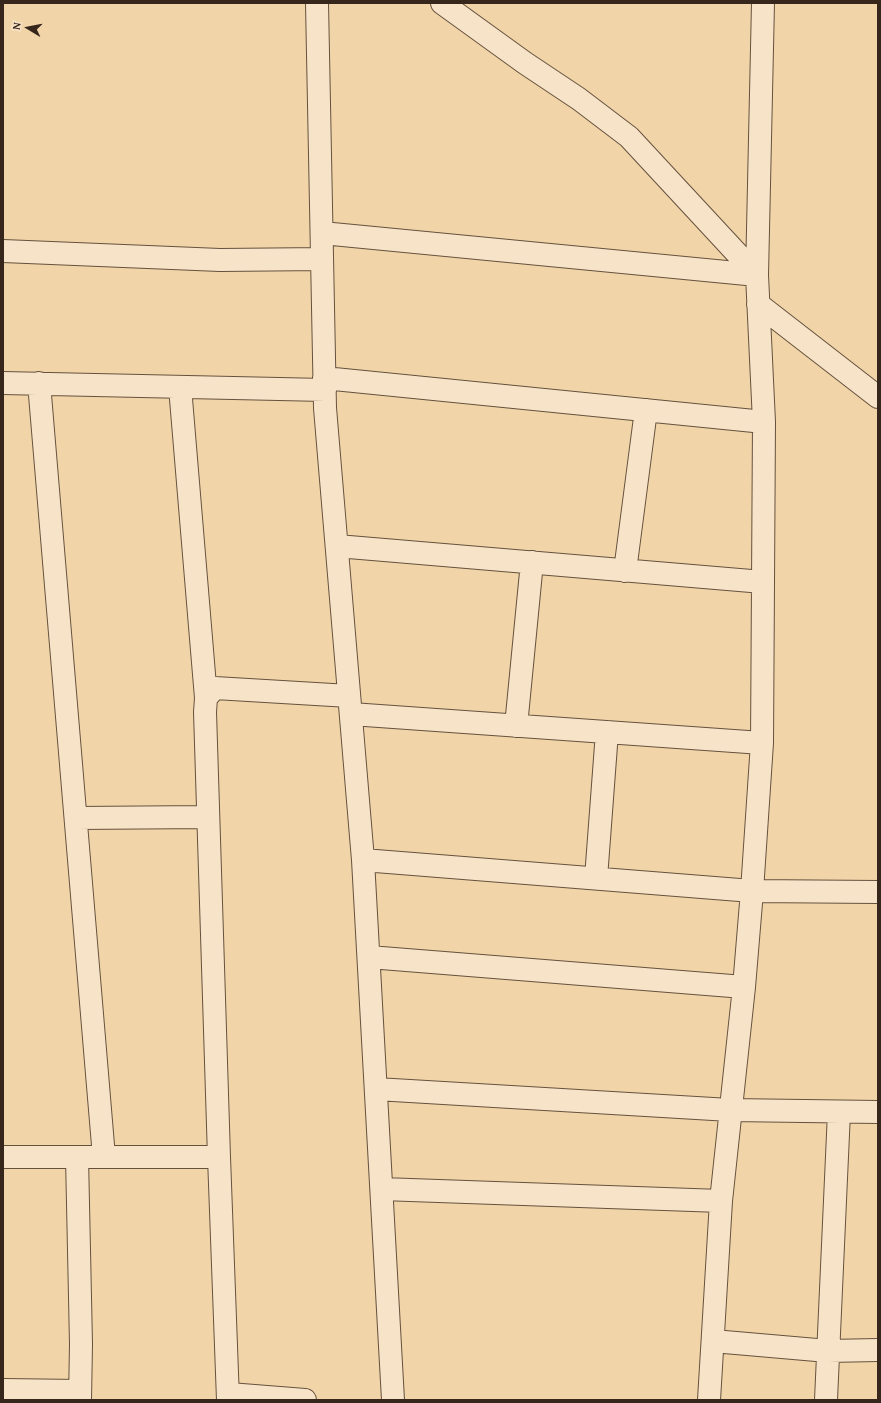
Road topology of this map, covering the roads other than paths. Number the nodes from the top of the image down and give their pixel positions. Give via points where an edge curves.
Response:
1 (317, 3) edge
2 (442, 3) edge
3 (763, 3) edge
4 (322, 233) junction
5 (3, 252) edge
6 (322, 259) junction
7 (756, 275) junction
8 (758, 304) junction
9 (3, 382) edge
10 (39, 383) junction
11 (325, 384) junction
12 (180, 387) junction
13 (878, 397) edge
14 (646, 410) junction
15 (764, 422) junction
16 (337, 546) junction
17 (532, 562) junction
18 (625, 571) junction
19 (763, 582) junction
20 (206, 698) junction
21 (350, 705) junction
22 (516, 726) junction
23 (608, 732) junction
24 (762, 743) junction
25 (208, 817) junction
26 (76, 818) junction
27 (363, 860) junction
28 (596, 878) junction
29 (752, 891) junction
30 (878, 892) edge
31 (369, 957) junction
32 (744, 987) junction
33 (376, 1089) junction
34 (730, 1110) junction
35 (839, 1112) junction
36 (878, 1112) edge
37 (3, 1157) edge
38 (77, 1157) junction
39 (219, 1157) junction
40 (104, 1158) junction
41 (382, 1190) junction
42 (721, 1201) junction
43 (712, 1341) junction
44 (878, 1350) edge
45 (828, 1351) junction
46 (3, 1390) edge
47 (80, 1395) edge
48 (228, 1397) edge
49 (305, 1400) edge
50 (393, 1400) edge
51 (709, 1400) edge
52 (826, 1400) edge

1 - 4 street
2 - 7 street via 629,137
3 - 7 street
4 - 6 street
4 - 7 street
5 - 6 street via 220,260
6 - 11 street
7 - 8 street
8 - 13 street
8 - 15 street
9 - 10 street
10 - 12 street
10 - 26 street
11 - 12 street
11 - 14 street
11 - 16 street
12 - 20 street
14 - 15 street
14 - 18 street
15 - 19 street
16 - 17 street
16 - 21 street
17 - 18 street
17 - 22 street
18 - 19 street
19 - 24 street
20 - 21 street via 215,688
20 - 25 street
21 - 22 street
21 - 27 street
22 - 23 street
23 - 24 street
23 - 28 street
24 - 29 street
25 - 26 street
25 - 39 street
26 - 40 street
27 - 28 street
27 - 31 street
28 - 29 street
29 - 30 street
29 - 32 street
31 - 32 street
31 - 33 street
32 - 34 street
33 - 34 street
33 - 41 street
34 - 35 street
34 - 42 street
35 - 36 street
35 - 45 street
37 - 38 street
38 - 40 street
38 - 47 street
39 - 40 street
39 - 48 street
41 - 42 street
41 - 50 street
42 - 43 street
43 - 45 street
43 - 51 street
44 - 45 street
45 - 52 street
46 - 47 street
48 - 49 street

